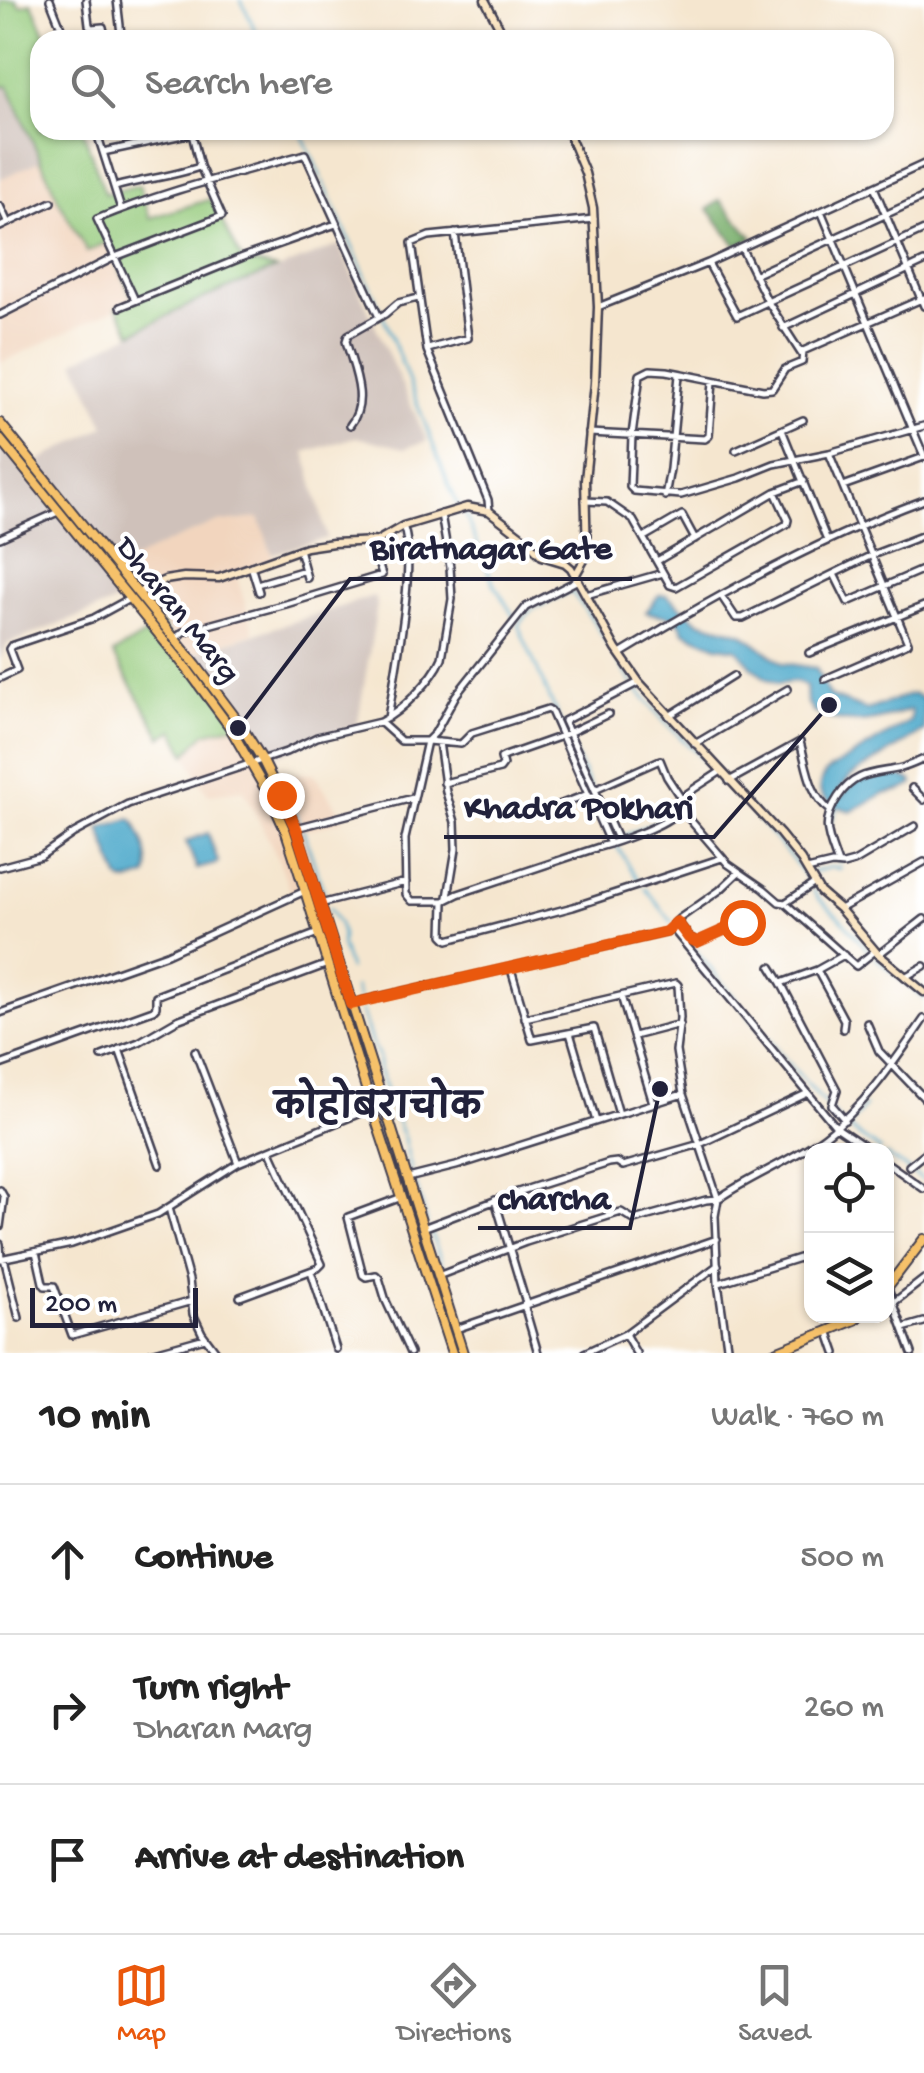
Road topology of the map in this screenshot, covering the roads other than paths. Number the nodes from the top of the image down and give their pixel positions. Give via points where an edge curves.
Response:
1 (50, 0) edge
2 (86, 0) edge
3 (117, 0) edge
4 (485, 0) edge
5 (62, 30) edge
6 (104, 30) edge
7 (121, 30) edge
8 (501, 30) edge
9 (100, 140) edge
10 (154, 140) edge
11 (194, 140) edge
12 (571, 140) edge
13 (104, 152) junction
14 (924, 164) edge
15 (200, 166) junction
16 (206, 182) junction
17 (874, 187) junction
18 (115, 188) junction
19 (924, 198) edge
20 (52, 202) dead end
21 (0, 206) edge
22 (122, 209) junction
23 (822, 211) junction
24 (886, 214) junction
25 (594, 219) junction
26 (8, 223) junction
27 (336, 224) junction
28 (0, 226) edge
29 (924, 230) edge
30 (455, 233) junction
31 (833, 238) junction
32 (898, 242) junction
33 (741, 248) junction
34 (115, 257) junction
35 (924, 262) edge
36 (708, 263) junction
37 (845, 266) junction
38 (908, 269) junction
39 (754, 275) junction
40 (856, 293) junction
41 (418, 298) junction
42 (135, 300) junction
43 (923, 301) edge
44 (768, 302) junction
45 (120, 307) dead end
46 (598, 307) junction
47 (0, 315) edge
48 (382, 315) junction
49 (868, 323) junction
50 (784, 328) junction
51 (427, 350) junction
52 (802, 355) junction
53 (679, 374) junction
54 (714, 381) junction
55 (804, 420) dead end
56 (0, 423) edge
57 (350, 425) dead end
58 (924, 426) edge
59 (913, 429) junction
60 (782, 430) junction
61 (589, 433) junction
62 (632, 435) junction
63 (673, 437) junction
64 (0, 439) edge
65 (736, 450) dead end
66 (828, 453) junction
67 (924, 457) edge
68 (796, 460) junction
69 (804, 481) junction
70 (843, 486) junction
71 (775, 492) junction
72 (665, 496) junction
73 (924, 500) edge
74 (584, 501) junction
75 (489, 511) junction
76 (58, 512) junction
77 (441, 514) junction
78 (859, 524) junction
79 (403, 526) junction
80 (924, 535) edge
81 (644, 537) junction
82 (0, 538) edge
83 (696, 539) junction
84 (827, 539) junction
85 (371, 542) junction
86 (299, 549) junction
87 (872, 555) junction
88 (657, 561) junction
89 (251, 566) junction
90 (924, 569) edge
91 (305, 570) junction
92 (663, 573) junction
93 (834, 574) junction
94 (577, 577) junction
95 (307, 578) dead end
96 (256, 584) junction
97 (884, 585) junction
98 (259, 592) dead end
99 (138, 594) junction
100 (586, 595) junction
101 (721, 596) junction
102 (129, 599) junction
103 (924, 606) edge
104 (898, 617) junction
105 (175, 639) junction
106 (809, 653) dead end
107 (620, 654) junction
108 (734, 676) dead end
109 (0, 678) edge
110 (825, 680) dead end
111 (639, 682) junction
112 (788, 689) dead end
113 (608, 714) dead end
114 (669, 716) junction
115 (388, 718) junction
116 (380, 722) junction
117 (565, 734) junction
118 (427, 742) junction
119 (439, 742) junction
120 (695, 744) junction
121 (262, 758) junction
122 (924, 759) edge
123 (252, 762) junction
124 (721, 772) junction
125 (729, 781) junction
126 (444, 784) junction
127 (912, 788) dead end
128 (594, 789) junction
129 (588, 794) junction
130 (413, 798) junction
131 (924, 800) edge
132 (681, 804) junction
133 (831, 808) junction
134 (538, 813) dead end
135 (916, 826) dead end
136 (296, 828) junction
137 (618, 841) junction
138 (610, 844) junction
139 (722, 858) junction
140 (924, 862) edge
141 (838, 864) junction
142 (0, 867) edge
143 (807, 870) junction
144 (739, 872) junction
145 (406, 882) junction
146 (815, 883) junction
147 (305, 891) junction
148 (446, 899) junction
149 (785, 903) junction
150 (320, 904) junction
151 (840, 909) junction
152 (924, 920) edge
153 (677, 922) junction
154 (742, 922) dead end
155 (672, 928) junction
156 (318, 933) junction
157 (877, 953) junction
158 (844, 955) junction
159 (328, 964) junction
160 (771, 966) dead end
161 (924, 966) edge
162 (511, 968) junction
163 (816, 970) junction
164 (904, 978) junction
165 (782, 982) junction
166 (924, 992) edge
167 (621, 996) junction
168 (351, 1004) junction
169 (0, 1013) edge
170 (525, 1018) junction
171 (924, 1019) edge
172 (680, 1024) junction
173 (867, 1024) dead end
174 (843, 1029) dead end
175 (570, 1033) junction
176 (633, 1036) junction
177 (119, 1049) junction
178 (195, 1051) dead end
179 (102, 1056) dead end
180 (892, 1064) junction
181 (0, 1065) edge
182 (808, 1092) junction
183 (683, 1094) junction
184 (923, 1097) edge
185 (654, 1103) junction
186 (382, 1104) junction
187 (372, 1108) junction
188 (619, 1114) junction
189 (846, 1120) junction
190 (596, 1121) junction
191 (836, 1126) junction
192 (825, 1136) junction
193 (827, 1143) edge
194 (860, 1143) edge
195 (700, 1144) junction
196 (270, 1151) junction
197 (924, 1154) edge
198 (238, 1163) junction
199 (160, 1166) dead end
200 (909, 1166) dead end
201 (894, 1168) edge
202 (407, 1178) junction
203 (924, 1189) edge
204 (0, 1190) edge
205 (402, 1198) junction
206 (718, 1199) junction
207 (495, 1200) junction
208 (169, 1208) junction
209 (0, 1227) edge
210 (422, 1228) junction
211 (717, 1239) junction
212 (924, 1240) edge
213 (0, 1244) edge
214 (510, 1248) junction
215 (36, 1251) junction
216 (804, 1256) edge
217 (2, 1259) edge
218 (718, 1264) junction
219 (311, 1271) junction
220 (438, 1276) junction
221 (924, 1279) edge
222 (894, 1280) edge
223 (718, 1283) junction
224 (240, 1296) dead end
225 (192, 1302) junction
226 (894, 1302) edge
227 (525, 1304) junction
228 (894, 1306) edge
229 (19, 1318) dead end
230 (924, 1322) edge
231 (843, 1323) edge
232 (902, 1328) junction
233 (456, 1329) junction
234 (828, 1330) junction
235 (625, 1334) junction
236 (205, 1338) junction
237 (336, 1350) dead end
238 (151, 1353) edge
239 (217, 1353) edge
240 (410, 1353) edge
241 (452, 1353) edge
242 (463, 1353) edge
243 (538, 1353) edge
244 (584, 1353) edge
245 (636, 1353) edge
246 (728, 1353) edge
247 (773, 1353) edge
248 (836, 1353) edge
249 (912, 1353) edge

1 - 5 street
2 - 6 street via 89,25
3 - 7 street
4 - 8 street
9 - 13 street
10 - 13 street
11 - 15 street
12 - 25 street
13 - 18 street
14 - 17 street
15 - 16 street
15 - 18 street
16 - 22 street
16 - 27 street via 305,154
16 - 34 street via 222,216
17 - 23 street
17 - 24 street
18 - 22 street
19 - 24 street
20 - 26 street
21 - 26 street
22 - 34 street via 97,219
23 - 31 street
23 - 33 street
24 - 31 street
24 - 32 street
25 - 30 street
25 - 46 street
26 - 28 street
27 - 42 street
27 - 48 street
29 - 32 street
30 - 41 street via 412,243
30 - 51 street via 468,338
31 - 37 street
31 - 39 street
32 - 37 street
32 - 38 street
33 - 36 street
33 - 39 street
34 - 42 street
34 - 47 street
35 - 38 street
36 - 44 street via 737,316
36 - 46 street
37 - 40 street
37 - 44 street
38 - 40 street
38 - 43 street
39 - 44 street
40 - 49 street
40 - 50 street
41 - 48 street
41 - 51 street
42 - 45 street
43 - 49 street
44 - 50 street
46 - 61 street
48 - 57 street via 346,338 360,404
49 - 52 street
49 - 59 street
50 - 52 street
51 - 75 street
52 - 54 street via 772,389
53 - 54 street
53 - 62 street via 640,375
53 - 63 street
54 - 63 street via 709,436
55 - 60 street
56 - 99 main road, Dharan Marg
58 - 59 street
59 - 66 street
59 - 67 street
60 - 65 street
60 - 68 street
61 - 62 street
61 - 74 street
62 - 63 street
62 - 72 street via 630,488
63 - 72 street
64 - 76 main road, Dharan Marg
66 - 68 street
66 - 70 street
67 - 70 street
68 - 69 street
68 - 72 street
69 - 71 street
69 - 84 street
70 - 78 street
71 - 83 street
71 - 92 street via 787,524 678,587
73 - 78 street
74 - 81 street via 612,504
74 - 94 street via 588,555
75 - 77 street via 467,507
75 - 94 street
76 - 82 street
76 - 102 main road, Dharan Marg
77 - 79 street
77 - 115 street via 452,600 442,658
78 - 84 street
78 - 87 street
79 - 85 street
79 - 115 street via 407,584
80 - 87 street
81 - 83 street via 682,516
81 - 88 street
83 - 88 street
84 - 101 street
85 - 86 street
85 - 105 street via 382,575
86 - 89 street
86 - 91 street
87 - 93 street
87 - 97 street
88 - 92 street
89 - 96 street
89 - 99 street via 220,578 165,580
90 - 97 street
91 - 95 street
91 - 96 street
92 - 100 street
93 - 97 street via 848,602
93 - 101 street via 739,619
94 - 100 street
94 - 118 street via 519,615
96 - 98 street
97 - 104 street
99 - 105 main road, Dharan Marg
100 - 107 street
101 - 107 street
102 - 109 street via 11,646 17,670
102 - 123 main road, Dharan Marg
103 - 104 street
104 - 106 street
104 - 110 street via 908,643
105 - 121 main road, Dharan Marg
107 - 111 street
108 - 114 street
111 - 114 street
111 - 117 street via 566,719
112 - 120 street
113 - 117 street
114 - 120 street
115 - 116 street
116 - 118 street via 401,741
116 - 121 street
117 - 119 street via 548,710 472,733 463,743
117 - 126 street via 501,758 500,769
117 - 128 street
117 - 129 street
118 - 119 street
118 - 130 street
119 - 126 street
120 - 124 street
121 - 123 street
121 - 136 main road, Dharan Marg
122 - 133 street via 854,780
123 - 142 street via 128,804 40,856
123 - 147 main road, Dharan Marg
124 - 125 street
124 - 132 street
125 - 133 street via 800,742 813,792
125 - 143 street
126 - 148 street via 456,848
127 - 131 street
128 - 132 street via 660,760
128 - 137 street
129 - 134 street
129 - 138 street
130 - 136 street
130 - 145 street
132 - 137 street via 667,819
132 - 139 street
133 - 141 street via 826,833
135 - 141 street via 854,862
136 - 150 main road, Dharan Marg
137 - 138 street
138 - 148 street
139 - 144 street
139 - 148 street via 448,940
140 - 151 street
141 - 143 street
143 - 146 street
144 - 149 street
144 - 153 street
145 - 148 street via 412,901
145 - 150 street
146 - 149 street
146 - 151 street
147 - 156 main road, Dharan Marg
147 - 169 street via 168,954
149 - 158 street
150 - 168 main road, Dharan Marg
151 - 157 street
152 - 157 street
153 - 154 street via 697,942
153 - 155 street
155 - 162 street
155 - 182 street
156 - 159 main road, Dharan Marg
156 - 181 street via 156,996 153,1010
157 - 158 street via 856,966
157 - 164 street
158 - 163 street
159 - 177 street via 177,1020
159 - 187 main road, Dharan Marg
160 - 165 street
161 - 164 street
162 - 168 street
162 - 170 street
163 - 165 street
163 - 174 street
164 - 166 street
165 - 189 street via 837,1090 832,1104
167 - 170 street
167 - 172 street via 676,983
167 - 176 street
168 - 186 main road, Dharan Marg
170 - 175 street via 534,1041
171 - 180 street
172 - 176 street
172 - 183 street via 676,1051
173 - 180 street
175 - 188 street via 594,1029
175 - 190 street
176 - 185 street
177 - 179 street
177 - 199 street
178 - 198 street
180 - 184 street
180 - 189 street
182 - 191 street
182 - 195 street
183 - 185 street
183 - 195 street
185 - 188 street
186 - 187 street
186 - 202 main road, Dharan Marg
187 - 196 street
187 - 205 main road, Dharan Marg
188 - 190 street
189 - 191 street
190 - 202 street
191 - 192 street
191 - 194 street
192 - 193 street
192 - 206 street
195 - 206 street
195 - 207 street via 623,1166 609,1163
196 - 198 street
196 - 219 street via 322,1263
197 - 200 street
198 - 208 street
201 - 203 street
202 - 210 main road, Dharan Marg
204 - 209 street
205 - 240 street via 348,1218 363,1275 378,1276
205 - 241 main road, Dharan Marg
206 - 211 street
206 - 214 street via 634,1220 621,1212
207 - 210 street
207 - 214 street
208 - 215 street
208 - 225 street
210 - 220 main road, Dharan Marg
211 - 218 street
211 - 227 street
212 - 222 main road
213 - 217 street
214 - 220 street
214 - 227 street
215 - 217 street
215 - 225 street via 43,1283 54,1286 72,1335
216 - 223 street
217 - 229 street
218 - 223 street
218 - 235 street
219 - 224 street
219 - 237 street
220 - 233 main road, Dharan Marg
221 - 226 street
223 - 246 street
225 - 236 street
227 - 233 street
227 - 243 street
228 - 232 street
230 - 232 street
231 - 234 main road
232 - 249 street
233 - 242 main road, Dharan Marg
234 - 247 main road
234 - 248 street
235 - 244 street
235 - 245 street
236 - 238 street
236 - 239 street

